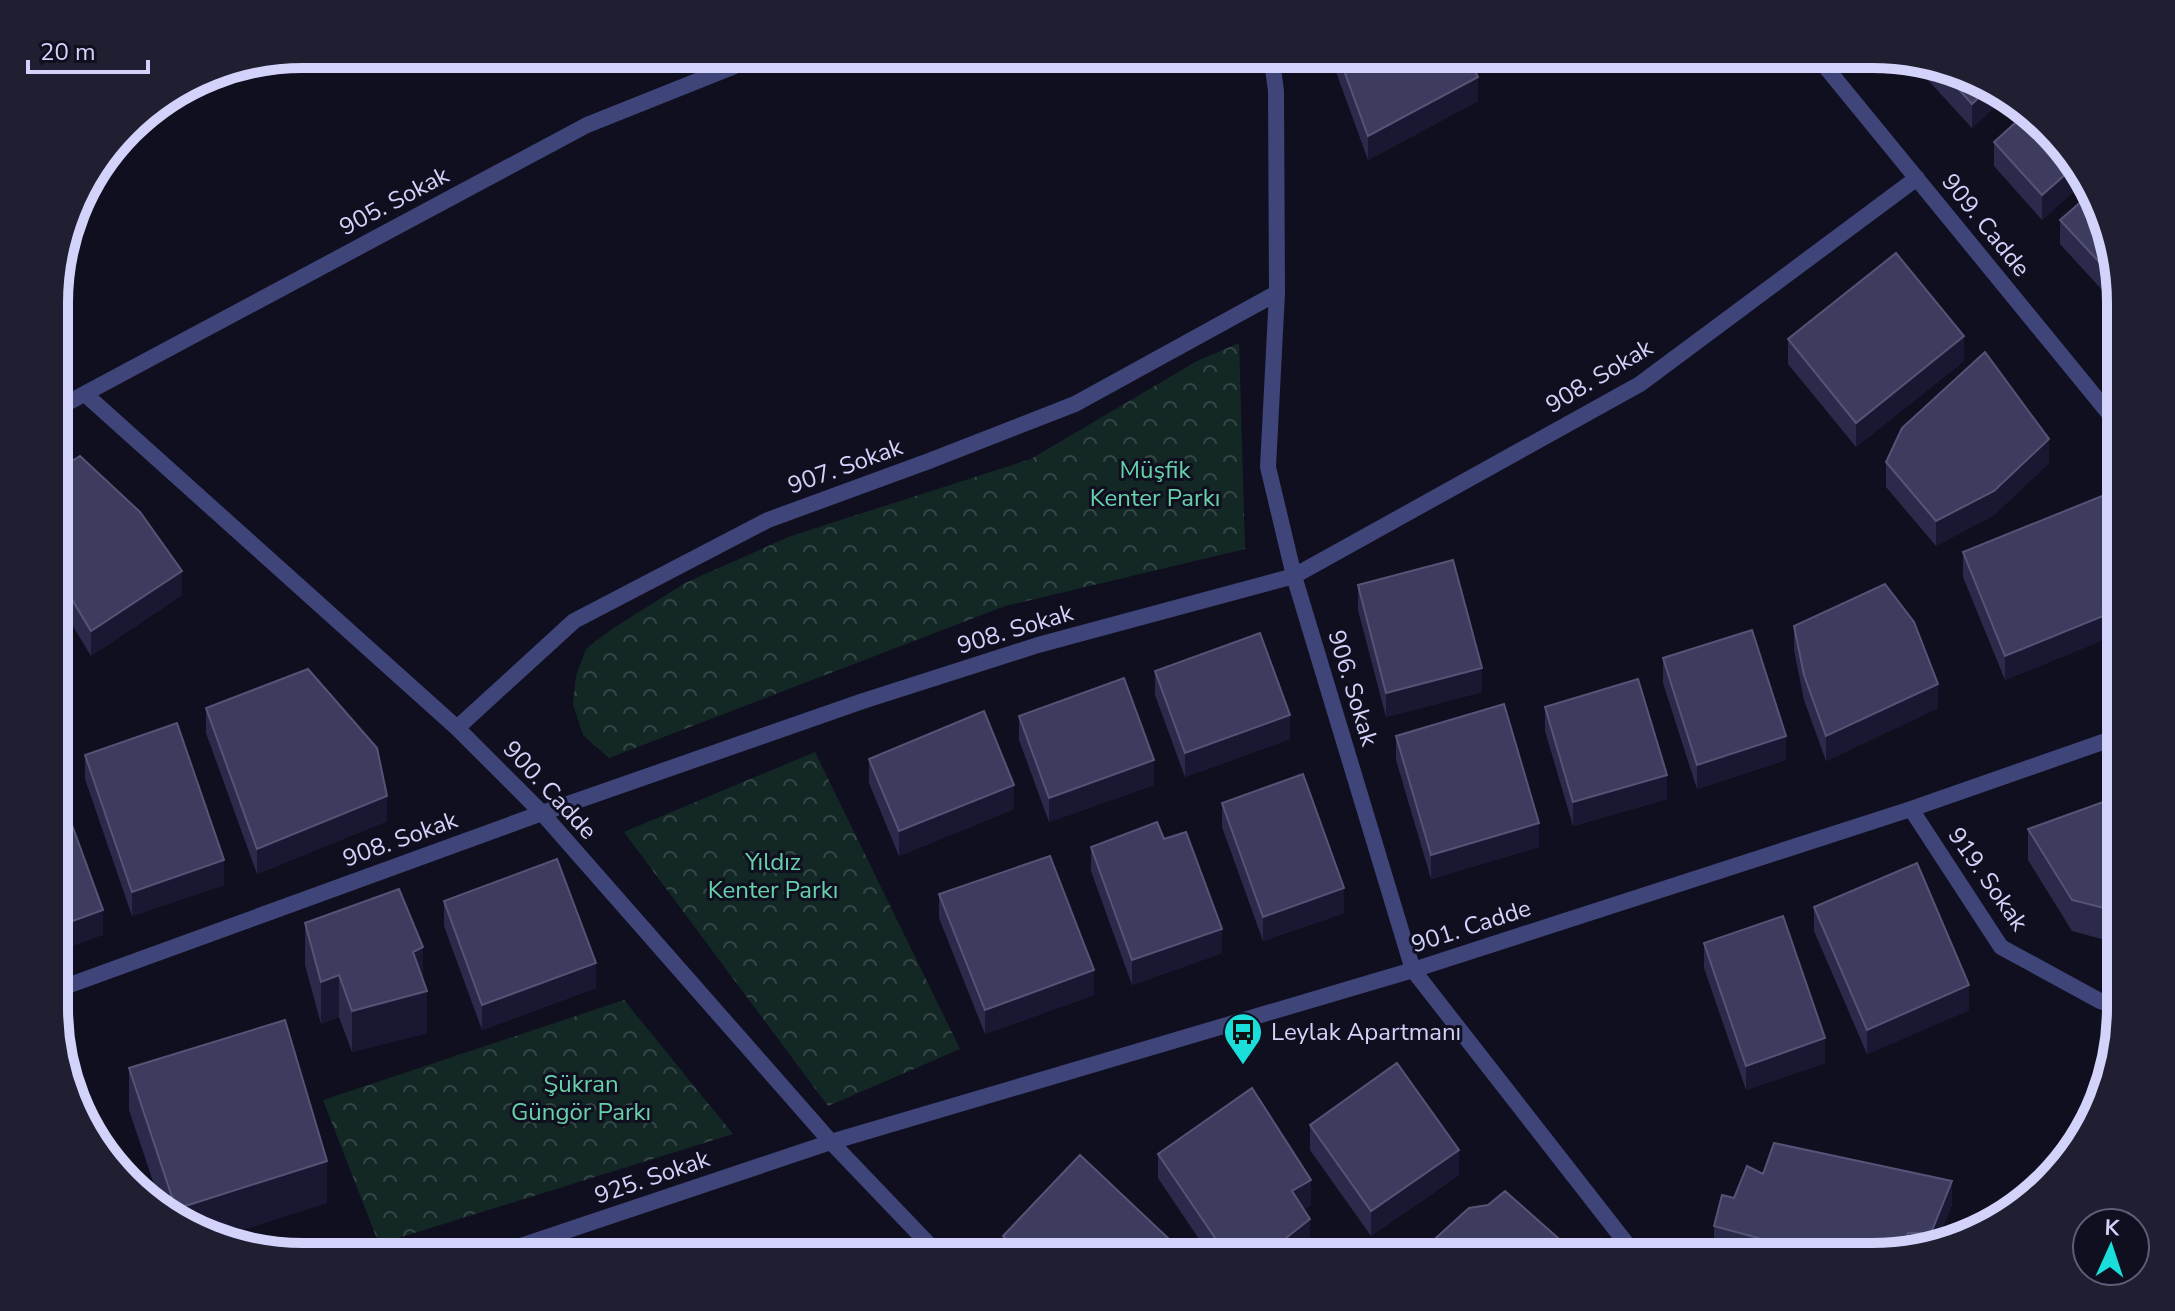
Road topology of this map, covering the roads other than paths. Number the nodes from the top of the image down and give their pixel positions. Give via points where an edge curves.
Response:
1 (1273, 68) edge
2 (1827, 68) edge
3 (728, 69) edge
4 (1917, 178) junction
5 (1277, 293) junction
6 (85, 394) junction
7 (68, 403) edge
8 (2106, 410) edge
9 (1294, 576) junction
10 (457, 728) junction
11 (2106, 741) edge
12 (1911, 809) junction
13 (542, 813) junction
14 (1413, 970) junction
15 (68, 986) edge
16 (2106, 1003) edge
17 (831, 1142) junction
18 (1625, 1242) edge
19 (530, 1243) edge
20 (927, 1243) edge

1 - 5 street, 906. Sokak
2 - 4 street, 909. Cadde
3 - 6 street, 905. Sokak via 587,125
4 - 8 street, 909. Cadde
4 - 9 street, 908. Sokak via 1640,384
5 - 9 street, 906. Sokak via 1268,467
5 - 10 street, 907. Sokak via 1075,404 768,520 574,621
6 - 7 street, 905. Sokak
6 - 10 street, 900. Cadde
9 - 13 street, 908. Sokak via 1024,650
9 - 14 street, 906. Sokak
10 - 13 street, 900. Cadde
11 - 12 street, 901. Cadde
12 - 14 street, 901. Cadde
12 - 16 street, 919. Sokak via 2001,947
13 - 15 street, 908. Sokak
13 - 17 street, 900. Cadde
14 - 17 street, 901. Cadde
14 - 18 street, 906. Sokak
17 - 19 street, 925. Sokak
17 - 20 street, 900. Cadde

